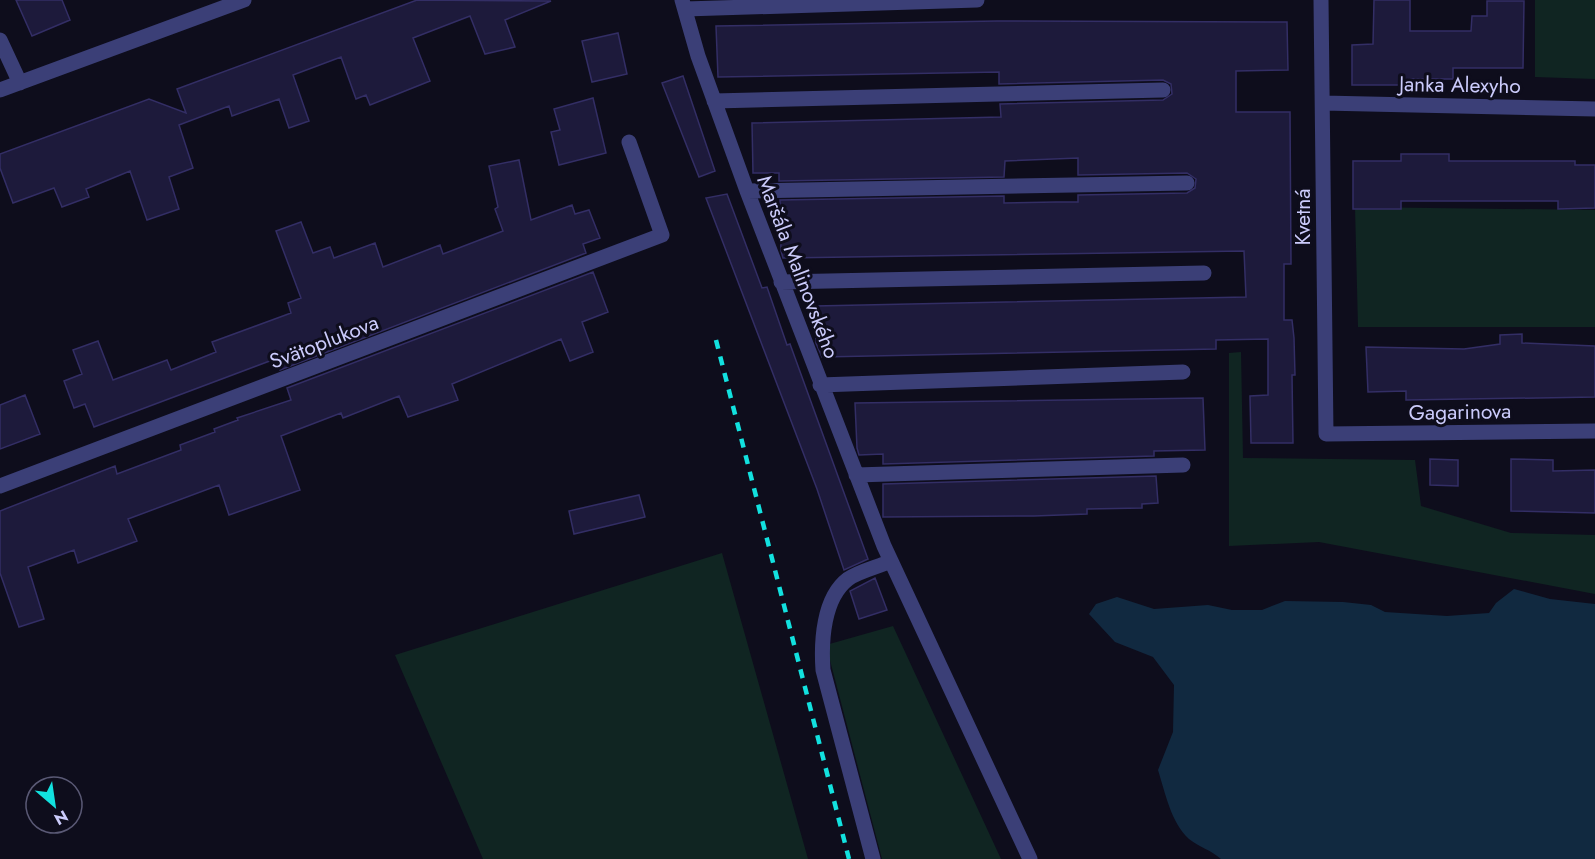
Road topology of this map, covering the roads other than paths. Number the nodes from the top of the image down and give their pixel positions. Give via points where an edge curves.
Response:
1 (244, 0) edge
2 (977, 0) edge
3 (1321, 0) edge
4 (683, 4) edge
5 (0, 40) edge
6 (20, 83) junction
7 (0, 90) edge
8 (1163, 90) dead end
9 (714, 101) junction
10 (1323, 103) junction
11 (1595, 109) edge
12 (629, 142) dead end
13 (1187, 183) dead end
14 (747, 191) junction
15 (1204, 273) dead end
16 (781, 282) junction
17 (1183, 372) dead end
18 (820, 385) junction
19 (1595, 431) edge
20 (1326, 435) joint
21 (1183, 465) dead end
22 (856, 475) junction
23 (0, 486) edge
24 (891, 561) junction
25 (873, 859) edge
26 (1030, 859) edge

1 - 6 street
2 - 4 street
3 - 10 street, Kvetná
4 - 9 street, Maršála Malinovského
5 - 6 street
6 - 7 street
8 - 9 street
9 - 14 street, Maršála Malinovského
10 - 11 street, Janka Alexyho
10 - 20 street, Kvetná
12 - 23 street, Svätoplukova via 662,235
13 - 14 street
14 - 16 street, Maršála Malinovského
15 - 16 street
16 - 18 street, Maršála Malinovského
17 - 18 street
18 - 22 street, Maršála Malinovského
19 - 20 street, Gagarinova
21 - 22 street
22 - 24 street, Maršála Malinovského
24 - 25 street via 847,580 829,606 821,642 823,670
24 - 26 street, Maršála Malinovského

